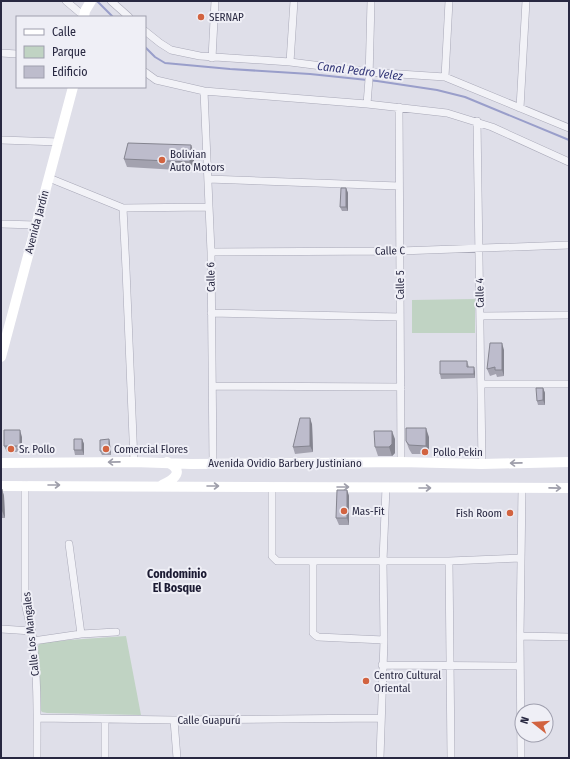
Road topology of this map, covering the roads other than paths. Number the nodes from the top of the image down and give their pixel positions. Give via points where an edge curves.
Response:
1 (66, 1) edge
2 (91, 1) edge
3 (111, 1) edge
4 (215, 1) edge
5 (294, 1) edge
6 (371, 1) edge
7 (449, 1) edge
8 (526, 1) edge
9 (84, 15) edge
10 (128, 16) edge
11 (146, 32) edge
12 (1, 54) edge
13 (16, 54) edge
14 (212, 58) junction
15 (290, 62) junction
16 (146, 73) edge
17 (369, 75) junction
18 (445, 77) junction
19 (73, 88) edge
20 (204, 91) junction
21 (367, 104) junction
22 (399, 107) junction
23 (520, 108) junction
24 (476, 121) junction
25 (569, 128) edge
26 (1, 140) edge
27 (59, 142) junction
28 (569, 162) edge
29 (49, 178) junction
30 (208, 179) junction
31 (399, 186) junction
32 (209, 207) junction
33 (123, 208) junction
34 (1, 224) edge
35 (36, 225) junction
36 (569, 245) edge
37 (480, 248) junction
38 (400, 251) junction
39 (211, 252) junction
40 (212, 313) junction
41 (569, 315) edge
42 (481, 316) junction
43 (400, 317) junction
44 (1, 357) edge
45 (481, 384) junction
46 (569, 384) edge
47 (213, 386) junction
48 (401, 387) junction
49 (134, 462) junction
50 (167, 462) junction
51 (401, 462) junction
52 (569, 462) edge
53 (1, 463) edge
54 (213, 463) junction
55 (191, 464) junction
56 (482, 464) junction
57 (25, 485) junction
58 (1, 486) edge
59 (160, 486) junction
60 (189, 486) junction
61 (272, 486) junction
62 (386, 488) junction
63 (522, 488) junction
64 (569, 488) edge
65 (69, 544) dead end
66 (521, 558) junction
67 (314, 561) junction
68 (383, 561) junction
69 (449, 561) junction
70 (1, 629) edge
71 (32, 632) junction
72 (116, 632) dead end
73 (81, 634) junction
74 (520, 636) junction
75 (569, 637) edge
76 (384, 640) junction
77 (34, 641) junction
78 (382, 665) junction
79 (451, 666) junction
80 (520, 666) junction
81 (38, 718) junction
82 (381, 718) junction
83 (105, 719) junction
84 (174, 720) junction
85 (37, 758) edge
86 (105, 758) edge
87 (177, 758) edge
88 (380, 758) edge
89 (451, 758) edge
90 (521, 758) edge

1 - 9 street
2 - 9 main road
3 - 10 street
4 - 14 street
5 - 15 street
6 - 17 street
7 - 18 street
8 - 23 street
11 - 14 street via 171,50
12 - 13 street
14 - 15 street
15 - 17 street
16 - 20 street via 156,80
17 - 18 street
17 - 21 street
18 - 23 street
19 - 27 main road, Avenida Jardín
20 - 21 street
20 - 30 street, Calle 6
21 - 22 street
22 - 24 street via 446,113
22 - 31 street, Calle 5
23 - 25 street
24 - 28 street
24 - 37 street, Calle 4
26 - 27 street
27 - 29 main road, Avenida Jardín
29 - 33 street
29 - 35 main road, Avenida Jardín
30 - 31 street
30 - 32 street, Calle 6
31 - 38 street, Calle 5
32 - 33 street
32 - 39 street, Calle 6
33 - 49 street
34 - 35 street
35 - 44 main road, Avenida Jardín
36 - 37 street, Calle C
37 - 38 street, Calle C
37 - 42 street, Calle 4
38 - 39 street, Calle C
38 - 43 street, Calle 5
39 - 40 street, Calle 6
40 - 43 street
40 - 47 street, Calle 6
41 - 42 street
42 - 45 street, Calle 4
43 - 48 street, Calle 5
45 - 46 street
45 - 56 street, Calle 4
47 - 48 street
47 - 54 street, Calle 6
48 - 51 street, Calle 5
49 - 50 main road, Avenida Ovidio Barbery Justiniano
49 -> 53 main road, Avenida Ovidio Barbery Justiniano
50 - 55 main road, Avenida Ovidio Barbery Justiniano
50 - 59 main road via 174,466 176,475 174,479
51 - 54 main road, Avenida Ovidio Barbery Justiniano
51 - 56 main road, Avenida Ovidio Barbery Justiniano
52 -> 56 main road, Avenida Ovidio Barbery Justiniano
54 - 55 main road, Avenida Ovidio Barbery Justiniano
55 - 60 main road via 180,479
57 - 58 main road, Avenida Ovidio Barbery Justiniano
57 -> 59 main road, Avenida Ovidio Barbery Justiniano
57 - 71 street, Calle Los Mangales via 25,602
59 - 60 main road, Avenida Ovidio Barbery Justiniano
60 -> 61 main road, Avenida Ovidio Barbery Justiniano
61 -> 62 main road, Avenida Ovidio Barbery Justiniano
61 - 67 street via 272,556 277,561
62 -> 63 main road, Avenida Ovidio Barbery Justiniano
62 - 68 street
63 -> 64 main road, Avenida Ovidio Barbery Justiniano
63 - 66 street
65 - 73 street
66 - 69 street
66 - 74 street
67 - 68 street
67 - 76 street via 313,633 318,637
68 - 69 street
68 - 76 street
69 - 79 street
70 - 71 street
71 - 77 street, Calle Los Mangales
72 - 73 street
73 - 77 street
74 - 75 street
74 - 80 street
76 - 78 street
77 - 81 street, Calle Los Mangales
78 - 79 street
78 - 82 street
79 - 80 street
79 - 89 street
80 - 90 street
81 - 83 street, Calle Guapurú
81 - 85 street, Calle Los Mangales
82 - 84 street, Calle Guapurú
82 - 88 street
83 - 84 street, Calle Guapurú
83 - 86 street
84 - 87 street

